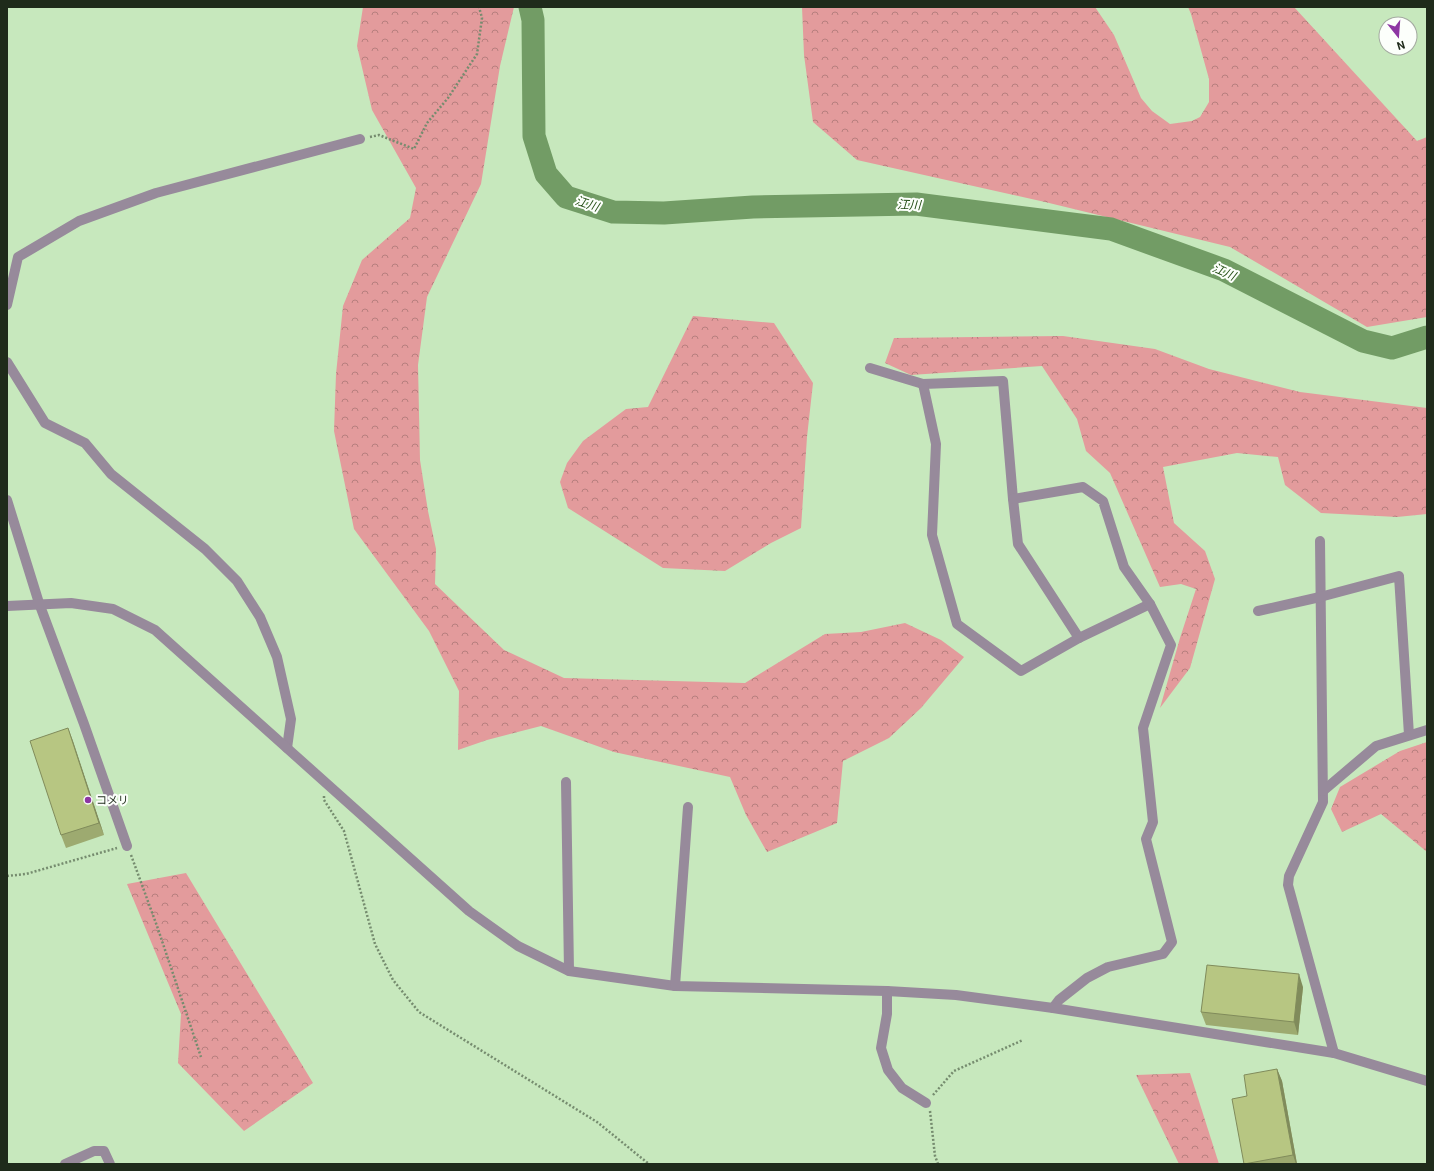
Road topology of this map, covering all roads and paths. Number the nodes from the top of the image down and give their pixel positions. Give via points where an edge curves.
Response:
1 (479, 7) edge
2 (360, 139) joint
3 (7, 305) edge
4 (7, 362) edge
5 (870, 368) dead end
6 (923, 384) junction
7 (1013, 499) junction
8 (7, 500) edge
9 (1320, 541) dead end
10 (1320, 597) junction
11 (39, 604) junction
12 (1150, 604) junction
13 (7, 606) edge
14 (1258, 610) dead end
15 (1079, 638) junction
16 (1427, 730) edge
17 (1410, 735) junction
18 (287, 748) junction
19 (321, 778) junction
20 (566, 782) dead end
21 (1323, 791) junction
22 (688, 807) dead end
23 (127, 846) junction
24 (7, 876) edge
25 (569, 971) junction
26 (675, 986) junction
27 (887, 991) junction
28 (1053, 1008) junction
29 (1024, 1040) dead end
30 (1334, 1053) junction
31 (202, 1057) dead end
32 (1427, 1081) edge
33 (926, 1103) junction
34 (65, 1164) edge
35 (110, 1164) edge
36 (649, 1164) edge
37 (938, 1164) edge

1 - 2 path via 482,18 477,54 448,98 427,123 414,148 379,135
2 - 3 street via 156,193 79,221 18,257
4 - 18 street via 46,423 85,443 111,474 205,549 237,581 260,617 277,657 291,719
5 - 6 street
6 - 7 street via 1003,381
6 - 15 street via 936,444 932,535 957,624 1021,671
7 - 12 street via 1083,487 1103,501 1124,567
7 - 15 street via 1018,544
8 - 11 street
9 - 10 street
10 - 14 street
10 - 17 street via 1399,576
10 - 21 street
11 - 13 street
11 - 18 street via 71,603 113,609 155,630
11 - 23 street
12 - 15 street
12 - 28 street via 1171,645 1143,728 1153,822 1146,839 1172,942 1163,954 1108,967 1087,978 1059,1000
16 - 17 street
17 - 21 street via 1376,746
18 - 19 street
19 - 25 street via 469,911 518,946
19 - 36 path via 324,800 344,831 375,944 393,980 419,1012 597,1122
20 - 25 street
21 - 30 street via 1322,802 1289,876 1288,885
22 - 26 street
23 - 24 path via 26,874
23 - 31 path
25 - 26 street
26 - 27 street
27 - 28 street via 956,995
27 - 33 street via 887,1014 881,1048 888,1070 902,1088
28 - 30 street
29 - 33 path via 954,1071
30 - 32 street
33 - 37 path
34 - 35 street via 94,1151 104,1151

